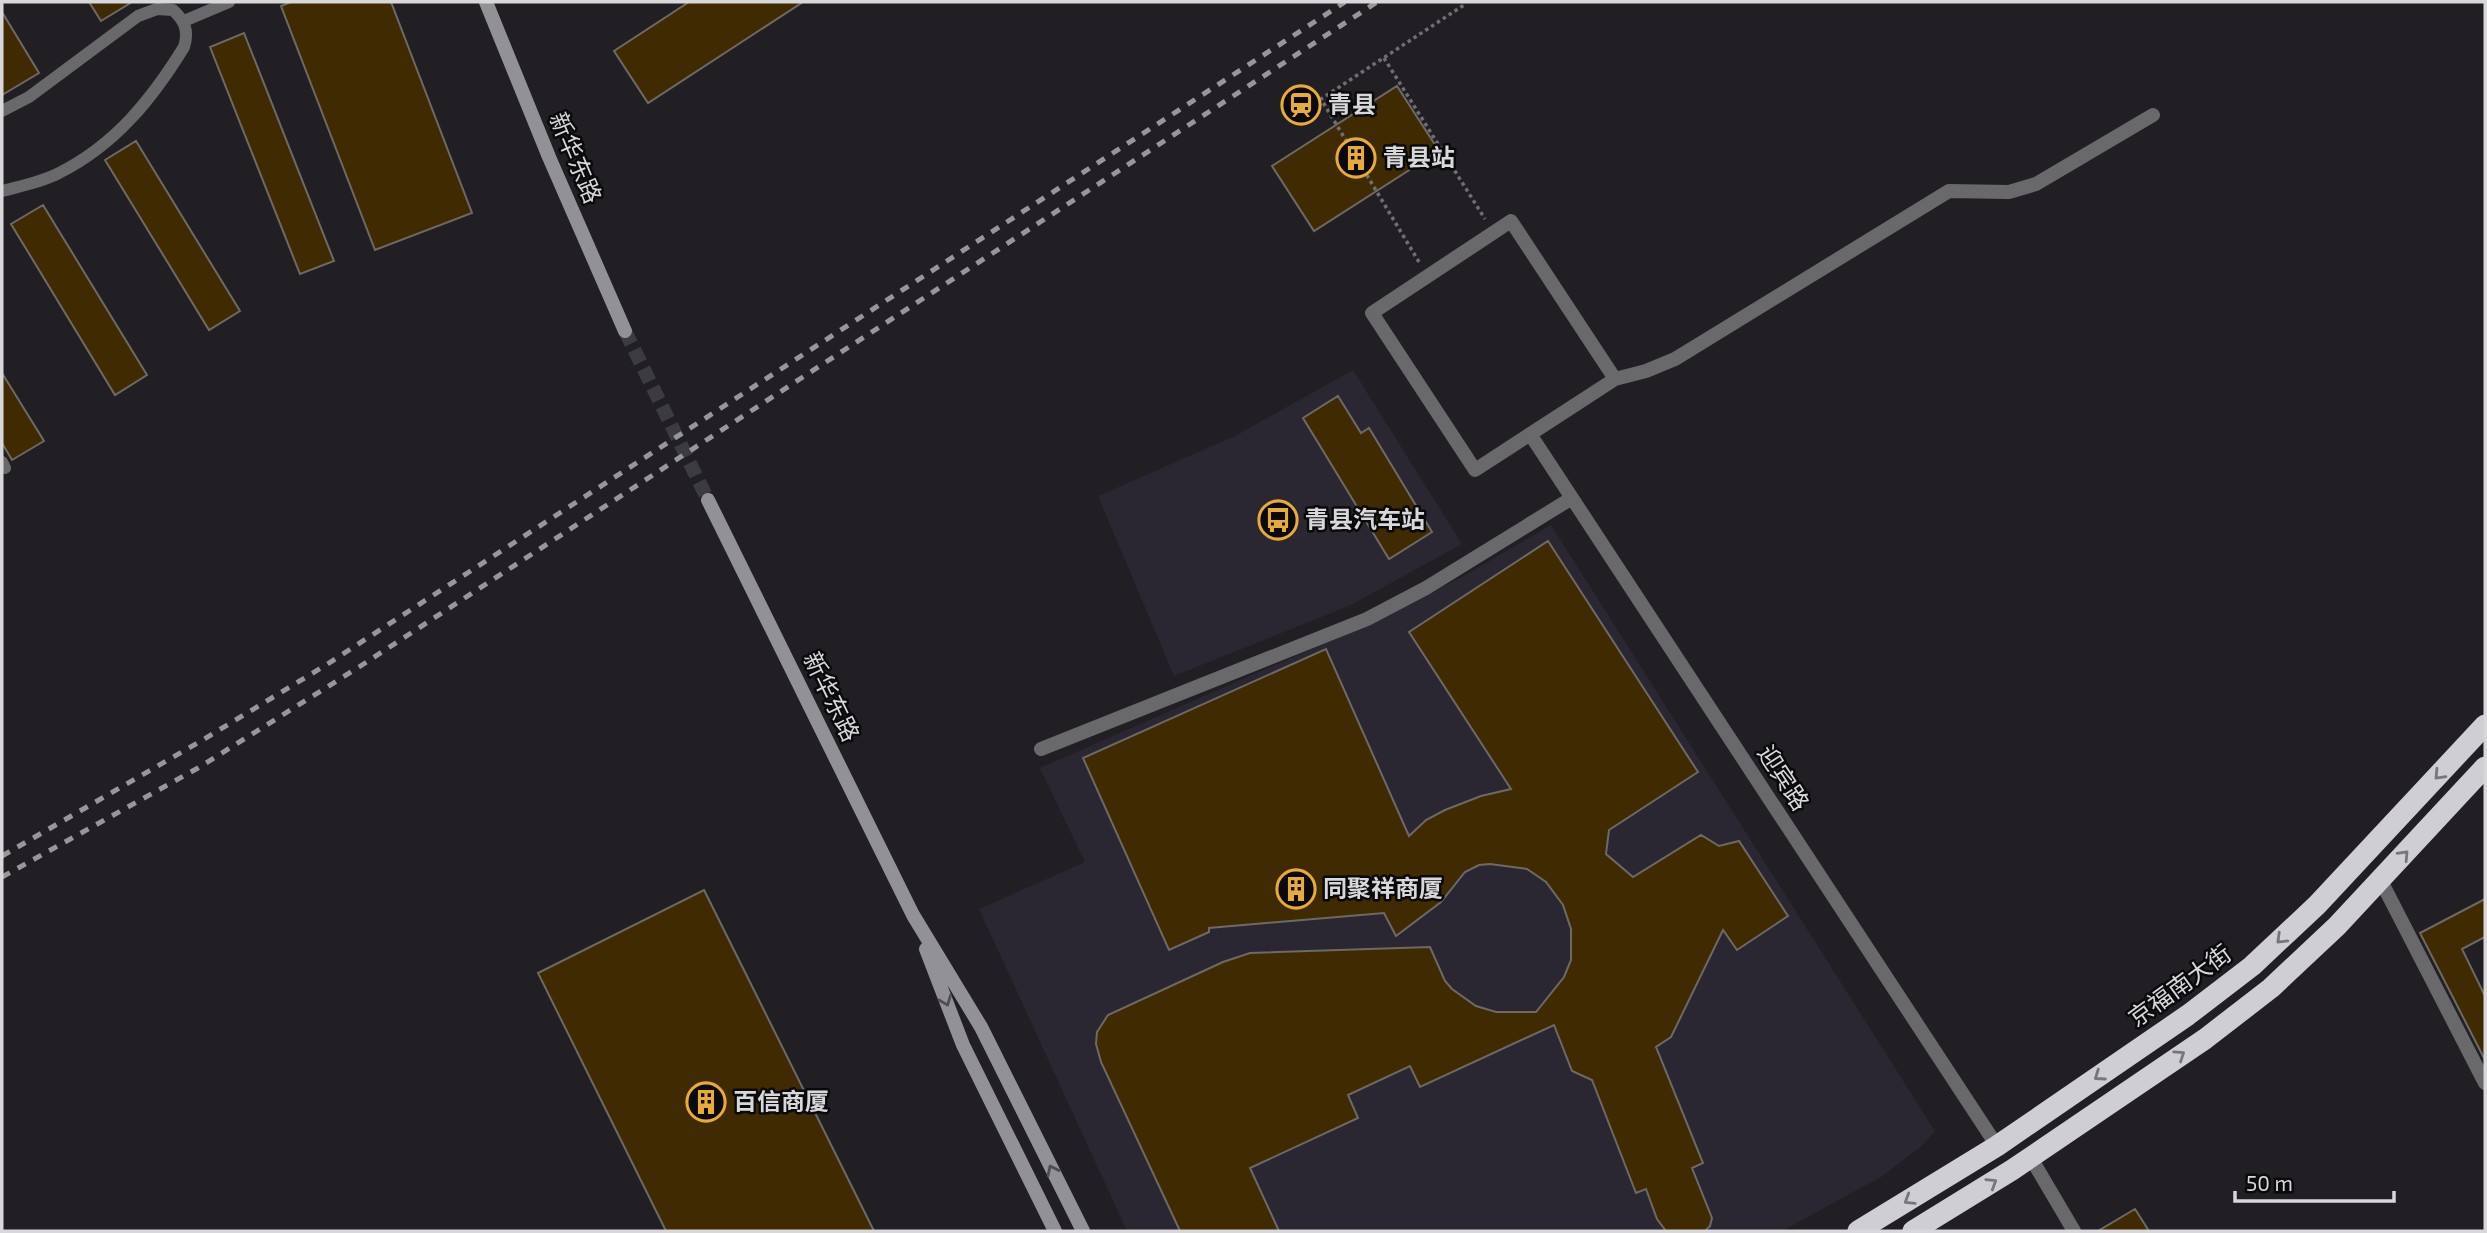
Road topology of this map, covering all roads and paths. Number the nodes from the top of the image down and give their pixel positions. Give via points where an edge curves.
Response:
1 (229, 2) edge
2 (486, 2) edge
3 (1464, 5) dead end
4 (184, 21) junction
5 (1384, 58) junction
6 (2, 111) edge
7 (2153, 116) dead end
8 (2, 191) edge
9 (1494, 233) junction
10 (1428, 276) junction
11 (625, 331) tunnel mouth
12 (1615, 379) junction
13 (1530, 434) junction
14 (1572, 498) junction
15 (708, 500) tunnel mouth
16 (2485, 725) edge
17 (1041, 749) dead end
18 (2485, 767) edge
19 (2380, 879) junction
20 (913, 915) junction
21 (2485, 1083) edge
22 (1997, 1146) junction
23 (2031, 1157) junction
24 (1055, 1231) edge
25 (1083, 1231) edge
26 (1858, 1231) edge
27 (1913, 1231) edge
28 (2074, 1231) edge

1 - 4 lane
2 - 11 main road, 新华东路
3 - 5 path
4 - 6 lane via 173,10 157,9 138,16 29,97
4 - 8 lane via 184,47 135,116 87,157 57,175
5 - 9 path
5 - 10 path via 1321,99
7 - 12 street via 2036,184 2009,192 1949,191 1675,359
9 - 10 street
9 - 12 street via 1511,221
10 - 13 street via 1372,313 1475,470
12 - 13 street
13 - 14 street, 迎宾路
14 - 17 street via 1367,619
14 - 22 street, 迎宾路
15 - 20 main road, 新华东路
16 -> 22 highway, 京福南大街 via 2252,967
19 -> 18 highway
19 - 21 street
23 -> 19 highway via 2205,1039 2271,988
20 -> 24 main road, 新华东路 via 963,1045
25 -> 20 main road, 新华东路 via 982,1027
22 -> 26 highway, 京福南大街
27 -> 23 highway
23 - 28 street

